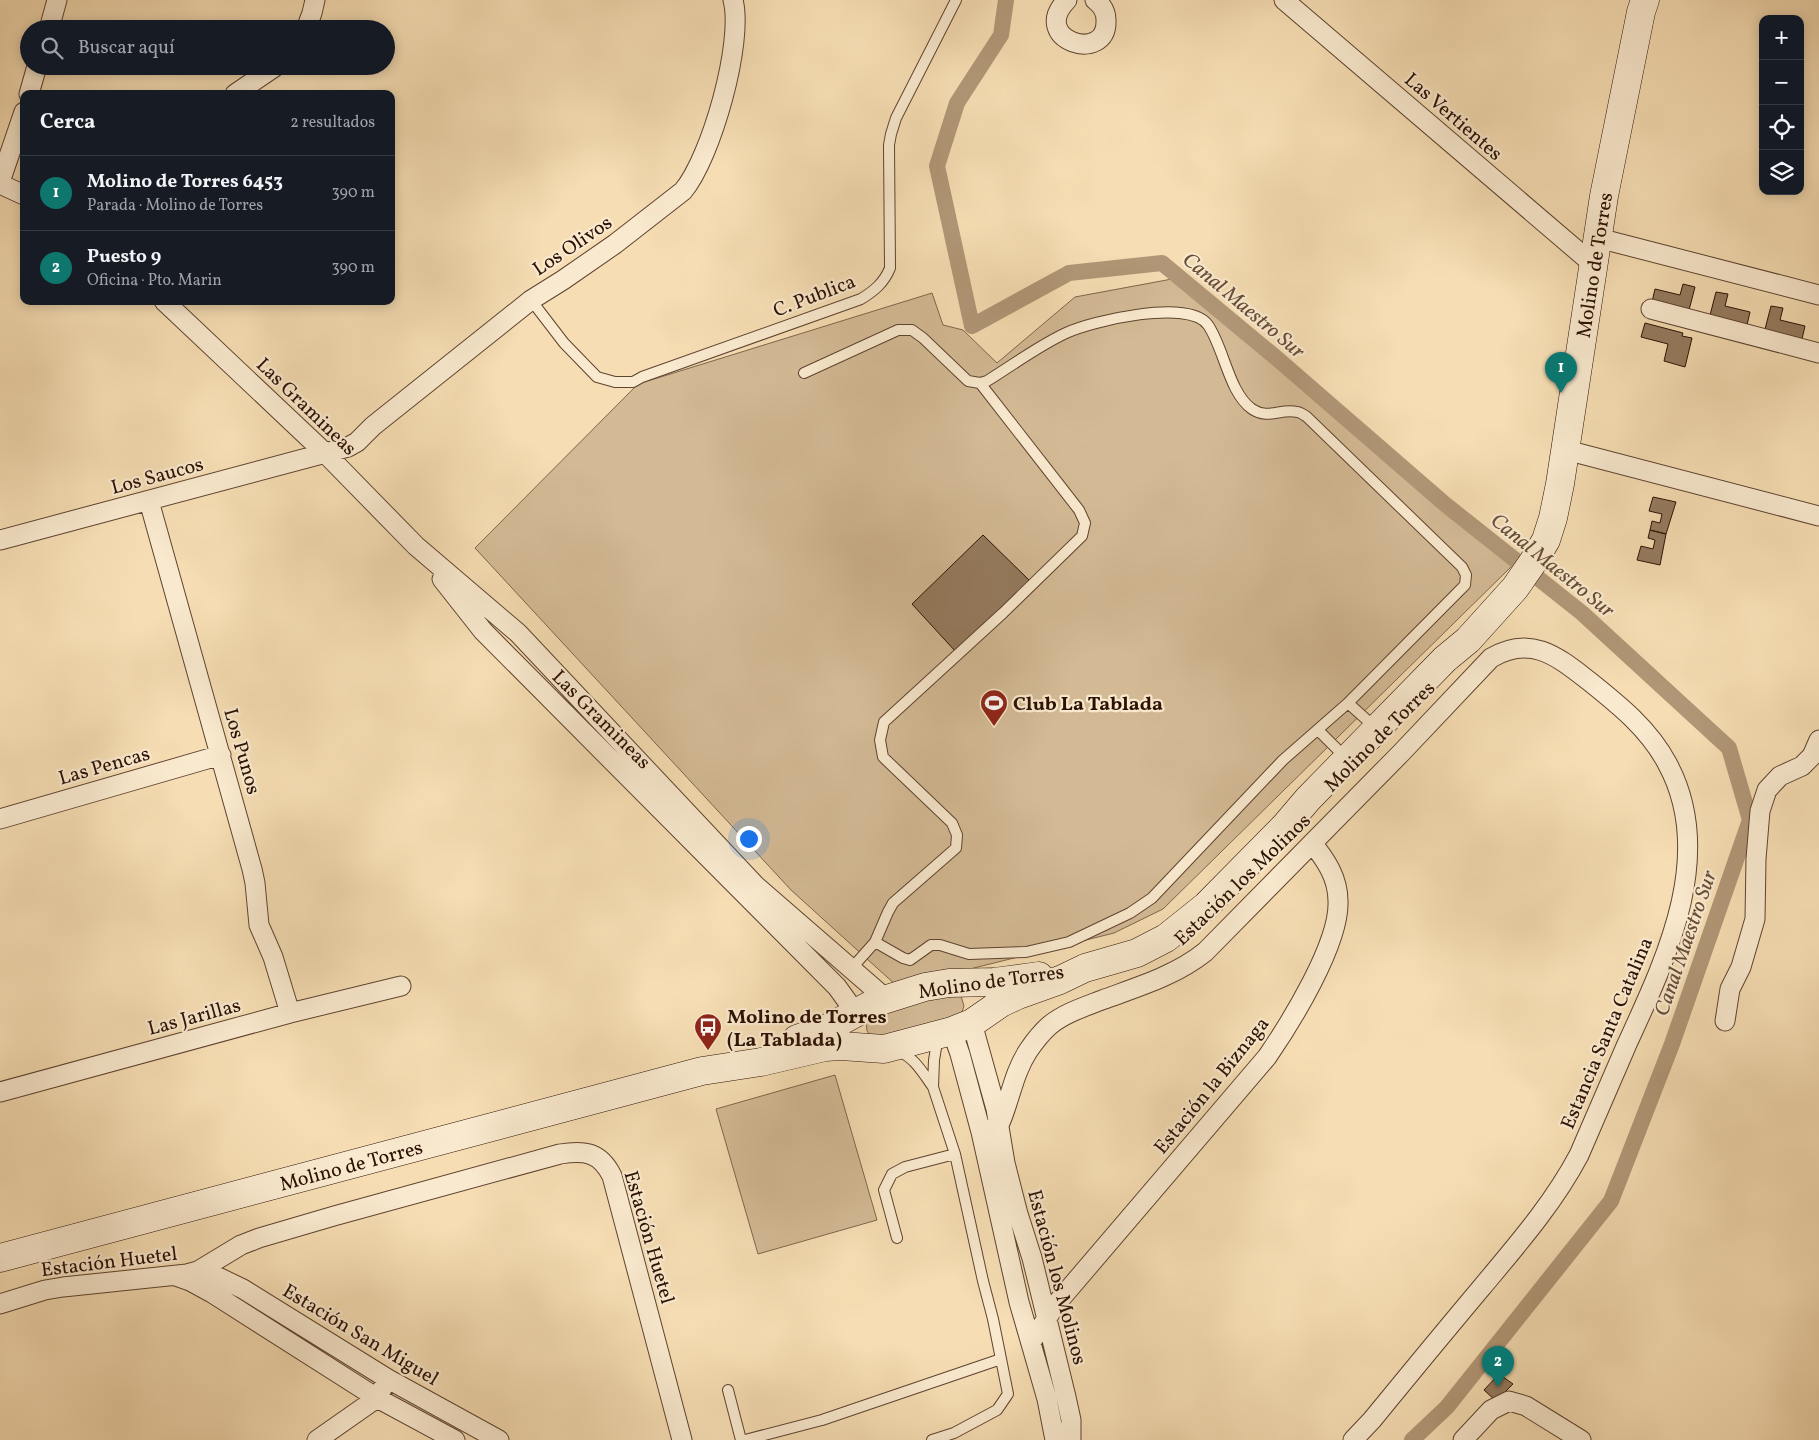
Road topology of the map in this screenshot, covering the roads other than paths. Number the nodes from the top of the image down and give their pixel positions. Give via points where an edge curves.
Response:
1 (58, 0) edge
2 (315, 0) edge
3 (733, 0) edge
4 (956, 0) edge
5 (1067, 0) edge
6 (1284, 0) edge
7 (1098, 1) edge
8 (1642, 4) edge
9 (52, 20) edge
10 (309, 20) edge
11 (34, 75) edge
12 (263, 75) edge
13 (30, 90) edge
14 (241, 90) edge
15 (20, 124) edge
16 (0, 183) edge
17 (20, 193) edge
18 (1598, 238) junction
19 (1594, 265) junction
20 (1819, 295) edge
21 (531, 300) junction
22 (168, 305) edge
23 (1651, 308) dead end
24 (1819, 353) edge
25 (804, 373) dead end
26 (980, 383) junction
27 (1566, 450) junction
28 (325, 453) junction
29 (149, 501) junction
30 (1819, 516) edge
31 (0, 540) edge
32 (1468, 640) junction
33 (1520, 648) joint
34 (1348, 703) junction
35 (1377, 729) junction
36 (1318, 730) junction
37 (1819, 740) edge
38 (220, 755) junction
39 (1347, 759) junction
40 (0, 819) edge
41 (1285, 826) junction
42 (1312, 843) junction
43 (793, 930) junction
44 (875, 942) junction
45 (1085, 968) junction
46 (850, 969) junction
47 (949, 983) junction
48 (401, 986) dead end
49 (885, 998) junction
50 (290, 1013) junction
51 (852, 1013) junction
52 (1725, 1021) dead end
53 (954, 1030) junction
54 (885, 1049) junction
55 (702, 1071) junction
56 (933, 1087) junction
57 (0, 1092) edge
58 (999, 1125) junction
59 (981, 1132) junction
60 (955, 1154) junction
61 (897, 1238) dead end
62 (0, 1258) edge
63 (198, 1271) junction
64 (176, 1276) junction
65 (1020, 1302) junction
66 (0, 1304) edge
67 (1049, 1308) junction
68 (1031, 1342) junction
69 (1001, 1359) junction
70 (388, 1379) junction
71 (728, 1390) dead end
72 (377, 1398) junction
73 (437, 1406) junction
74 (423, 1422) junction
75 (318, 1440) edge
76 (456, 1440) edge
77 (499, 1440) edge
78 (682, 1440) edge
79 (743, 1440) edge
80 (932, 1440) edge
81 (1054, 1440) edge
82 (1071, 1440) edge
83 (1353, 1440) edge
84 (1463, 1440) edge
85 (1581, 1440) edge

1 - 9 street
2 - 10 street
3 - 21 street, Los Olivos via 736,21 723,95 692,181 616,244
4 - 21 lane, C. Publica via 891,134 890,268 872,292 633,382 597,377 564,343
5 - 7 street via 1057,13 1056,22 1063,37 1077,44 1092,42 1104,31 1106,16
6 - 19 street, Las Vertientes
8 - 18 main road, Molino de Torres
11 - 13 street
12 - 14 street
15 - 16 street
16 - 17 street
18 - 19 main road, Molino de Torres
18 - 20 street
19 - 27 main road, Molino de Torres
21 - 28 street, Los Olivos via 357,442
22 - 28 street, Las Gramineas
23 - 24 street
25 - 26 lane via 898,330 912,330 968,381
26 - 34 lane via 1066,333 1132,315 1168,312 1192,315 1208,324 1242,400 1254,410 1269,415 1297,412 1307,417 1462,566 1466,575 1465,585
26 - 44 lane via 1085,523 1082,536 884,722 880,740 883,757 952,823 958,834 956,848 893,903
27 - 30 street
27 - 32 main road, Molino de Torres via 1546,540 1515,588
28 - 29 street, Los Saucos
28 - 43 street, Las Gramineas via 416,546 518,633 756,886 770,909
29 - 31 street, Los Saucos
29 - 38 street, Los Punos
32 - 35 main road, Molino de Torres
32 - 41 main road, Molino de Torres via 1431,684 1312,804
33 - 42 street, Estación los Molinos via 1503,651 1491,658
33 - 83 street, Estancia Santa Catalina via 1537,649 1566,664 1635,720 1658,748 1675,779 1685,810 1684,886 1668,951 1568,1176 1526,1235
34 - 35 lane
34 - 36 lane
35 - 39 main road, Molino de Torres
36 - 39 lane
36 - 44 lane via 1283,760 1152,898 1100,928 1069,942 1026,952 969,954 931,945 910,960
37 - 52 street via 1812,756 1802,766 1780,776 1767,790 1760,811 1756,919 1741,967 1730,988
38 - 40 street, Las Pencas
38 - 50 street, Los Punos via 252,869 259,925 273,957
39 - 41 main road, Molino de Torres
41 - 45 main road, Molino de Torres via 1179,929 1137,953
42 - 58 street, Estación los Molinos via 1193,961 1159,979 1062,1016 1050,1025 1019,1066
42 - 67 street, Estación la Biznaga via 1330,868 1337,890 1338,913 1326,949 1293,1018 1267,1056
43 - 46 street
43 - 51 street via 837,987
44 - 46 lane
45 - 47 main road, Molino de Torres via 1005,981
45 - 53 main road, Molino de Torres via 1010,999
46 - 49 street
47 - 49 main road, Molino de Torres
47 - 53 main road via 962,986 970,995 973,1008
48 - 50 street, Las Jarillas
49 - 51 main road, Molino de Torres
50 - 57 street, Las Jarillas
51 - 54 main road via 863,1042 872,1048
51 - 55 main road, Molino de Torres via 820,1031
53 - 54 main road, Molino de Torres
53 - 56 lane via 934,1060
53 - 58 street, Estación los Molinos via 980,1048
53 - 59 street, Estación los Molinos
54 - 55 main road, Molino de Torres via 825,1046 761,1062
54 - 56 lane via 910,1058
55 - 62 main road, Molino de Torres
56 - 60 lane
58 - 59 street
58 - 67 street, Estación los Molinos via 1018,1214
59 - 65 street, Estación los Molinos
60 - 61 lane via 892,1174 884,1190
60 - 69 lane
63 - 64 street, Estación Huetel
63 - 70 street, Estación San Miguel via 243,1289
63 - 78 street, Estación Huetel via 240,1246 334,1216 560,1154 574,1152 595,1156 603,1161 612,1176
64 - 66 street, Estación Huetel via 63,1287
64 - 72 street via 212,1293
65 - 67 street
65 - 68 street, Estación los Molinos
67 - 68 street, Estación la Biznaga
67 - 82 street, Estación los Molinos via 1069,1409
68 - 81 street, Estación los Molinos via 1047,1399
69 - 79 lane via 822,1420
69 - 80 lane via 1008,1394 997,1410 954,1433
70 - 72 street
70 - 73 street, Estación San Miguel
71 - 79 lane
72 - 74 street
72 - 75 street
73 - 74 street
73 - 77 street, Estación San Miguel
74 - 76 street
84 - 85 street via 1491,1410 1509,1400 1526,1406

